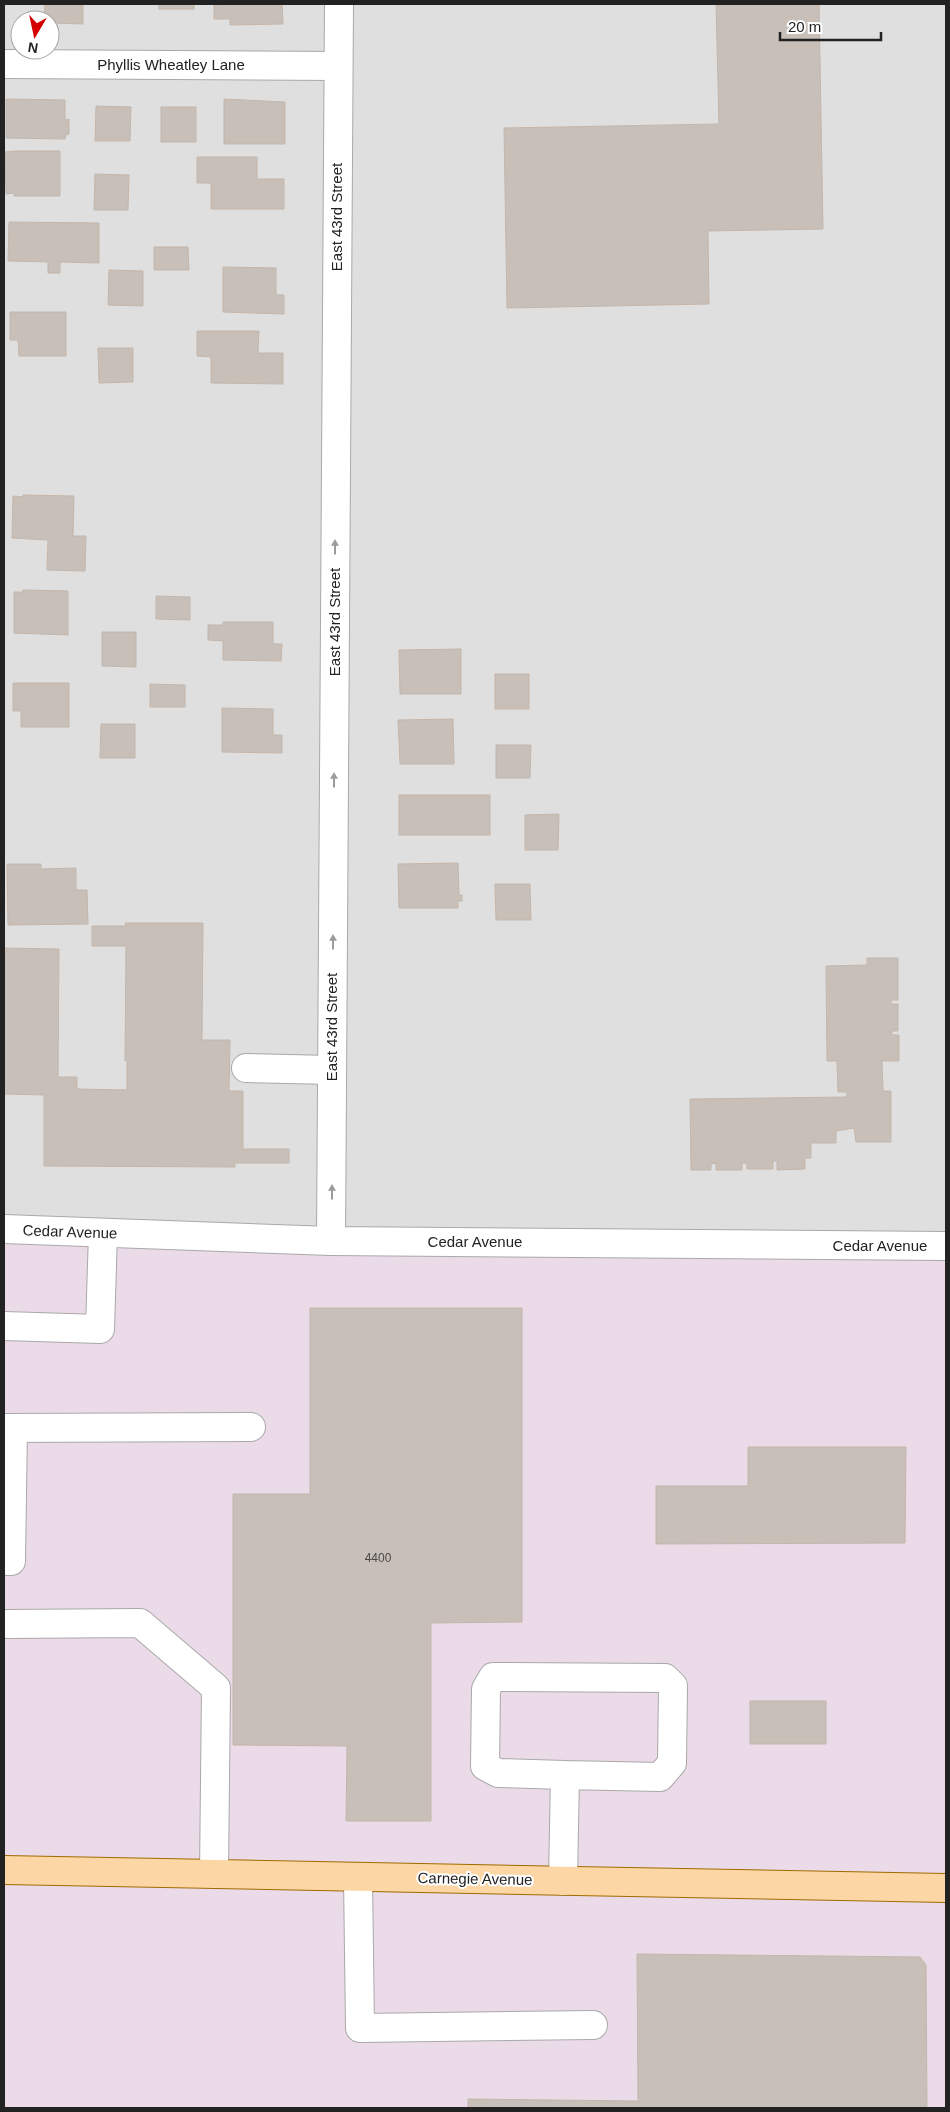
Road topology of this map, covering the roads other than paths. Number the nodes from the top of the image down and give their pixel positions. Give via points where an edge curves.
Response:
1 (338, 4) edge
2 (4, 64) edge
3 (338, 66) junction
4 (246, 1068) dead end
5 (332, 1070) junction
6 (4, 1229) edge
7 (103, 1233) junction
8 (331, 1241) junction
9 (946, 1246) edge
10 (4, 1326) edge
11 (8, 1428) edge
12 (251, 1428) dead end
13 (4, 1561) edge
14 (4, 1624) edge
15 (565, 1775) junction
16 (4, 1870) edge
17 (214, 1874) junction
18 (358, 1877) junction
19 (563, 1881) junction
20 (946, 1888) edge
21 (594, 2025) dead end

1 - 3 street, East 43rd Street
2 - 3 street, Phyllis Wheatley Lane
5 -> 3 street, East 43rd Street
4 - 5 street
8 -> 5 street, East 43rd Street
6 - 7 street, Cedar Avenue
7 - 8 street, Cedar Avenue
7 - 10 street via 100,1329
8 - 9 street, Cedar Avenue
11 - 12 street
11 - 13 street via 12,1561
14 - 17 street via 140,1623 216,1688
15 - 15 street via 660,1777 672,1763 673,1686 665,1678 492,1677 486,1689 485,1766 498,1773
15 - 19 street
16 - 17 main road, Carnegie Avenue
17 - 18 main road, Carnegie Avenue
18 - 19 main road, Carnegie Avenue
18 - 21 street via 360,2028
19 - 20 main road, Carnegie Avenue

